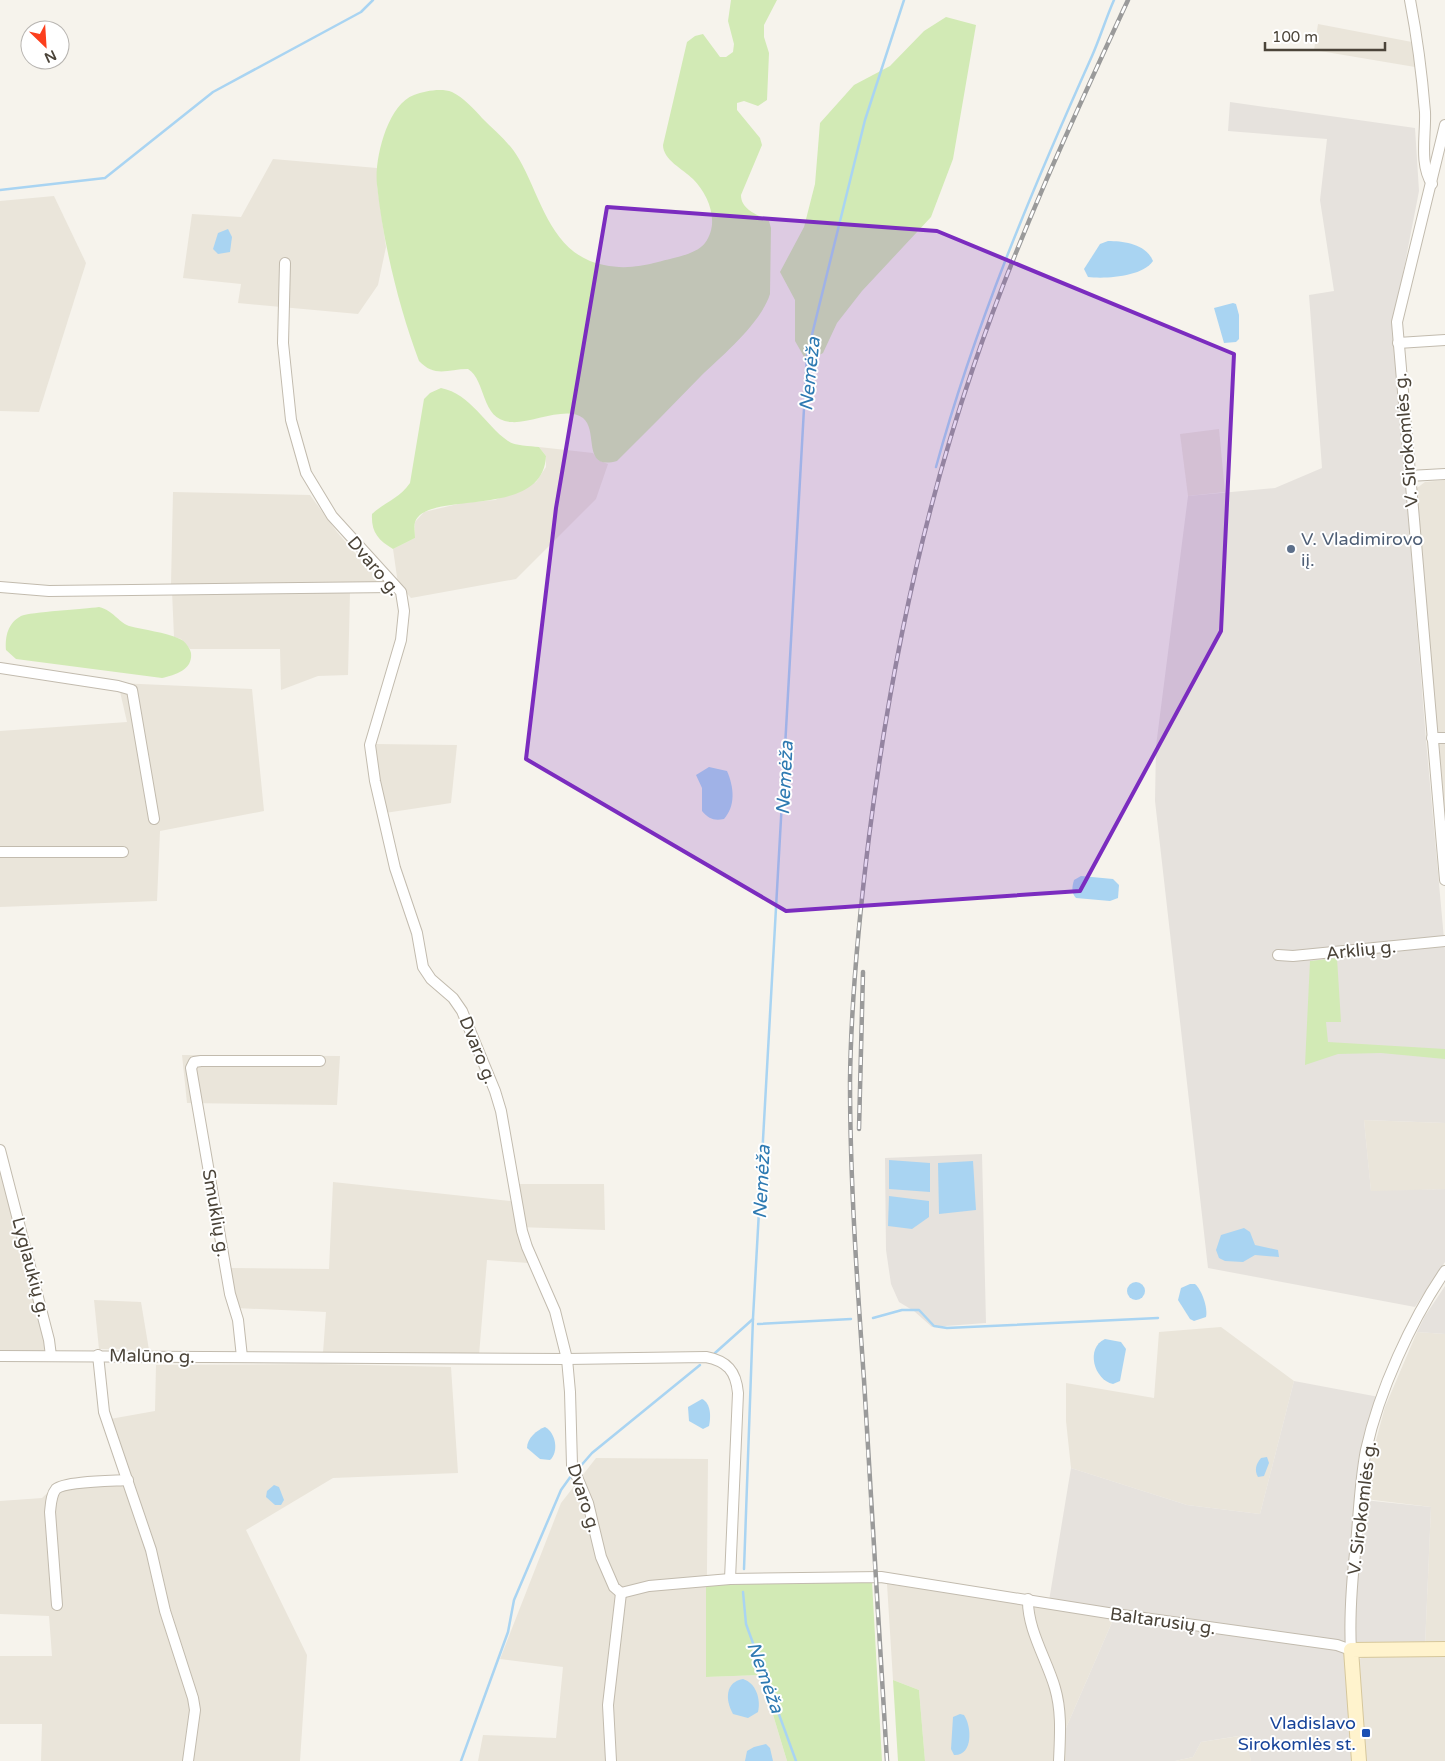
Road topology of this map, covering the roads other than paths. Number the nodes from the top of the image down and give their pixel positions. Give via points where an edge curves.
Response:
1 (1410, 0) edge
2 (1445, 125) edge
3 (1432, 184) junction
4 (285, 263) dead end
5 (1445, 340) edge
6 (1398, 343) junction
7 (1445, 474) edge
8 (1410, 476) junction
9 (0, 587) edge
10 (394, 587) junction
11 (0, 668) edge
12 (1432, 738) junction
13 (1445, 738) edge
14 (154, 819) dead end
15 (0, 852) edge
16 (123, 852) dead end
17 (1445, 880) edge
18 (1445, 942) edge
19 (1278, 955) dead end
20 (320, 1062) dead end
21 (0, 1150) edge
22 (1445, 1271) edge
23 (98, 1355) junction
24 (0, 1356) edge
25 (51, 1356) junction
26 (242, 1357) junction
27 (567, 1359) junction
28 (128, 1480) junction
29 (730, 1580) junction
30 (622, 1593) junction
31 (1028, 1599) junction
32 (57, 1605) dead end
33 (1445, 1649) edge
34 (1352, 1650) junction
35 (188, 1761) edge
36 (612, 1761) edge
37 (1059, 1761) edge
38 (1359, 1761) edge

1 - 3 street via 1425,112 1426,176
2 - 3 street, V. Sirokomlės g.
3 - 6 street, V. Sirokomlės g. via 1400,301
4 - 10 street, Dvaro g. via 282,311 291,420 306,473 332,516
5 - 6 street
6 - 8 street, V. Sirokomlės g.
7 - 8 street
8 - 12 street, V. Sirokomlės g.
9 - 10 street via 49,591
10 - 27 street, Dvaro g. via 401,592 404,602 401,640 370,744 384,826 423,967 462,1011 495,1091 522,1230 555,1311
11 - 14 street via 132,690
12 - 13 street
12 - 17 street, V. Sirokomlės g.
15 - 16 street
18 - 19 street, Arklių g.
20 - 26 street, Smuklių g. via 201,1061 194,1062 191,1068
21 - 25 street, Lyglaukių g. via 50,1340
22 - 34 street, V. Sirokomlės g. via 1412,1326 1371,1432 1362,1476 1350,1635
23 - 25 street
23 - 26 street, Malūno g.
23 - 28 street, Malūno g. via 104,1412
24 - 25 street
26 - 27 street, Malūno g.
27 - 29 street, Malūno g. via 706,1356 717,1359 733,1371 738,1393
27 - 30 street, Dvaro g. via 572,1465 588,1503 601,1557 614,1587
28 - 32 street via 65,1485 51,1498
28 - 35 street, Malūno g. via 193,1698 195,1710
29 - 30 street, Baltarusių g. via 649,1586
29 - 31 street, Baltarusių g. via 881,1577
30 - 36 street via 608,1705
31 - 34 street, Baltarusių g. via 1338,1645
31 - 37 street via 1029,1616 1060,1708
33 - 34 main road, Baltarusių g.
34 - 38 main road, V. Sirokomlės g.

